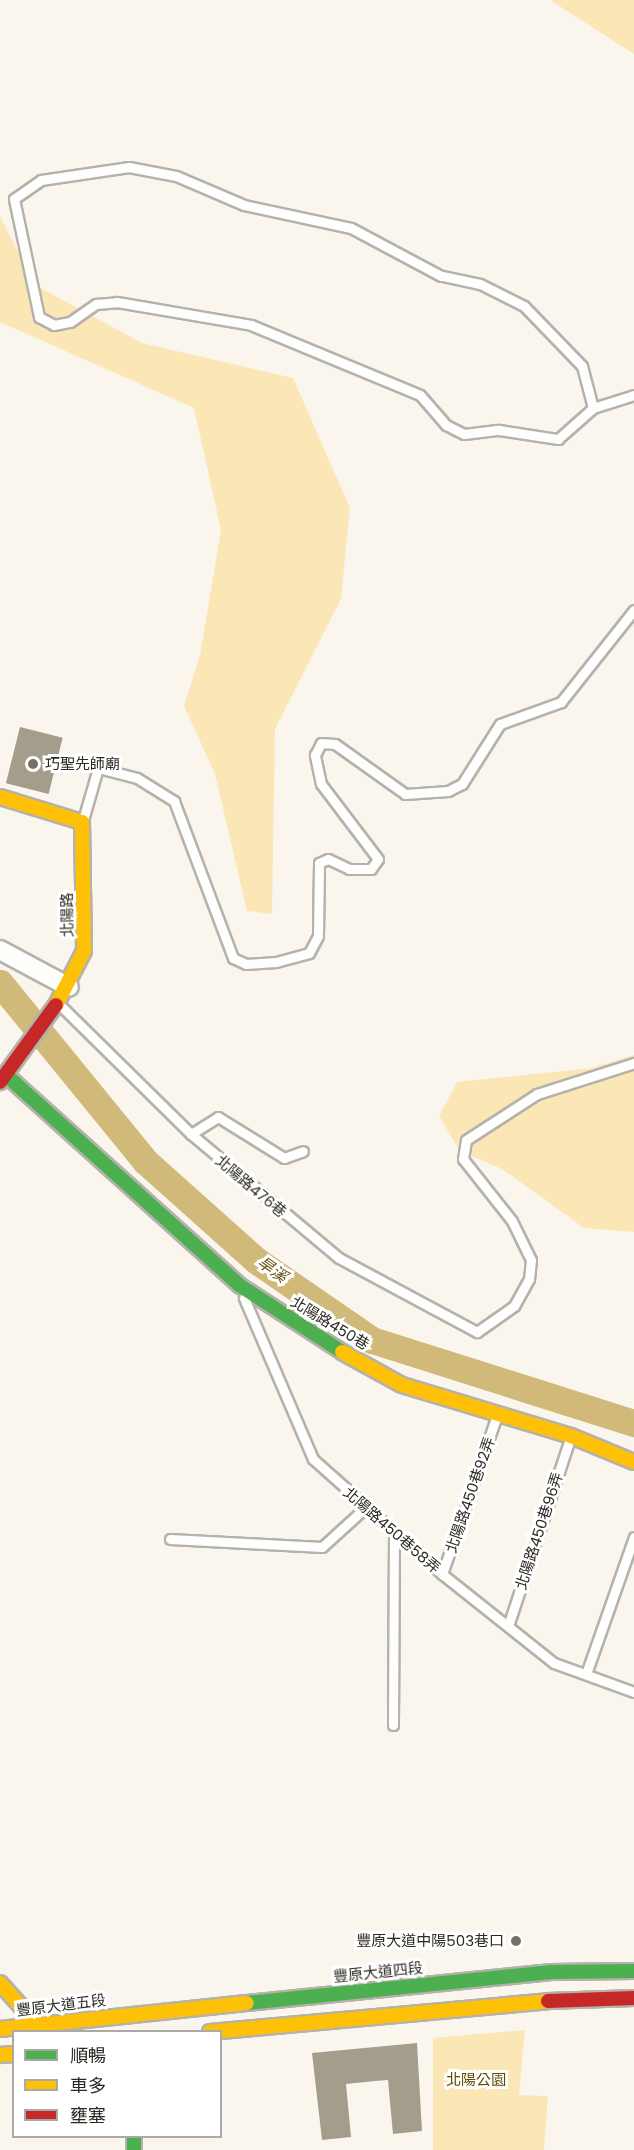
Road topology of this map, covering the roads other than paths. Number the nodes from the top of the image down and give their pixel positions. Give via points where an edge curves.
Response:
1 (634, 395) edge
2 (592, 408) junction
3 (634, 610) edge
4 (0, 797) edge
5 (82, 822) junction
6 (0, 950) edge
7 (62, 994) junction
8 (634, 1063) edge
9 (4, 1074) edge
10 (191, 1134) junction
11 (303, 1151) dead end
12 (239, 1285) junction
13 (497, 1415) junction
14 (571, 1436) junction
15 (634, 1462) edge
16 (365, 1508) junction
17 (394, 1533) junction
18 (634, 1537) edge
19 (170, 1539) dead end
20 (442, 1574) junction
21 (508, 1626) junction
22 (586, 1674) junction
23 (634, 1692) edge
24 (393, 1725) dead end
25 (634, 1971) edge
26 (0, 1983) edge
27 (634, 1998) edge
28 (126, 2013) junction
29 (41, 2028) edge
30 (0, 2029) edge
31 (128, 2030) edge
32 (220, 2030) edge

1 - 2 lane
2 - 2 lane via 558,439 499,430 464,434 446,425 420,395 251,325 117,302 96,304 70,322 54,325 39,317 14,199 41,180 129,167 176,176 244,205 351,228 441,276 480,284 524,306 582,366
3 - 5 lane via 561,702 500,724 462,784 448,791 405,794 336,744 321,743 315,755 321,784 378,859 371,869 350,869 328,859 319,863 318,936 309,953 256,963 233,958 174,801 137,778 98,768
4 - 5 street
5 - 7 street, 北陽路 via 84,951
6 - 7 street
7 - 9 street, 北陽路
7 - 10 lane, 北陽路476巷
8 - 10 lane, 北陽路476巷 via 537,1094 466,1140 463,1159 512,1221 531,1260 529,1279 514,1306 477,1332 339,1258
9 - 12 street, 北陽路450巷
10 - 11 lane via 218,1118 284,1158
12 - 13 street, 北陽路450巷 via 402,1385
12 - 16 lane, 北陽路450巷58弄 via 313,1459
13 - 14 street, 北陽路450巷
13 - 20 lane, 北陽路450巷92弄
14 - 15 street, 北陽路450巷
14 - 21 lane, 北陽路450巷96弄
16 - 17 lane, 北陽路450巷58弄
16 - 19 lane via 322,1547
17 - 20 lane, 北陽路450巷58弄
17 - 24 lane
18 - 22 lane
20 - 21 lane, 北陽路450巷58弄
21 - 22 lane, 北陽路450巷58弄 via 554,1663
22 - 23 lane, 北陽路450巷58弄
25 - 28 street, 豐原大道四段 via 551,1972
26 - 29 street
27 - 32 street via 496,2003
28 - 29 street, 豐原大道五段
28 - 31 street
29 - 30 street, 豐原大道五段

